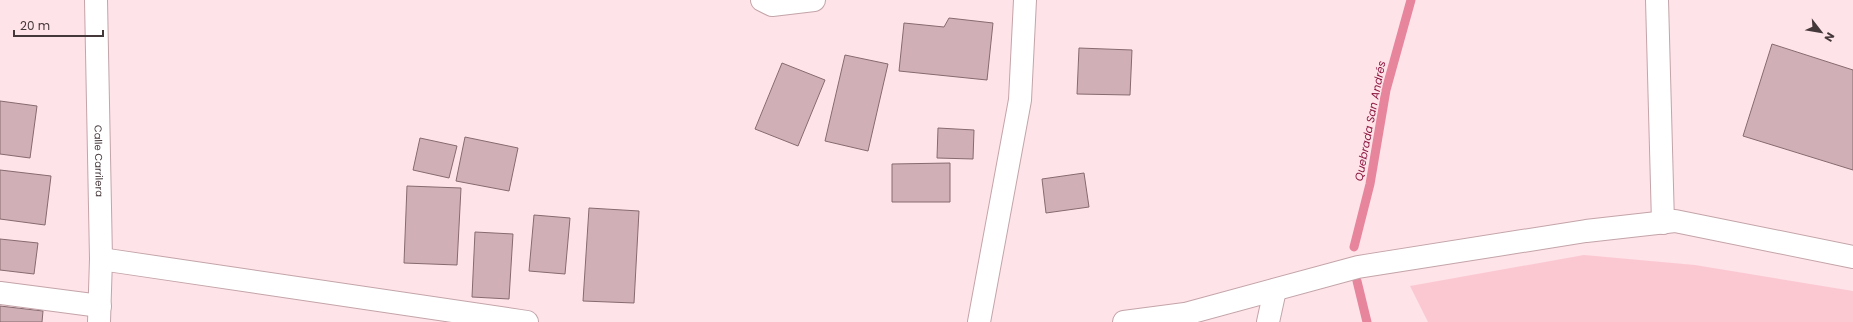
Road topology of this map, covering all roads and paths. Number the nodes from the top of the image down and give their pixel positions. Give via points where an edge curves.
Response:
1 (96, 0) edge
2 (762, 0) edge
3 (814, 0) edge
4 (1025, 0) edge
5 (1657, 0) edge
6 (1663, 223) junction
7 (1853, 257) edge
8 (102, 259) junction
9 (1275, 290) junction
10 (0, 293) edge
11 (99, 314) edge
12 (527, 322) edge
13 (979, 322) edge
14 (1124, 322) edge
15 (1268, 322) edge

1 - 8 street, Calle Carrilera
2 - 3 street via 772,5
4 - 13 street via 1020,100
5 - 6 street
6 - 7 street via 1675,222
6 - 9 street via 1586,231 1358,267
8 - 11 street, Calle Carrilera
8 - 12 street
9 - 14 street via 1185,314
9 - 15 street
10 - 11 street

